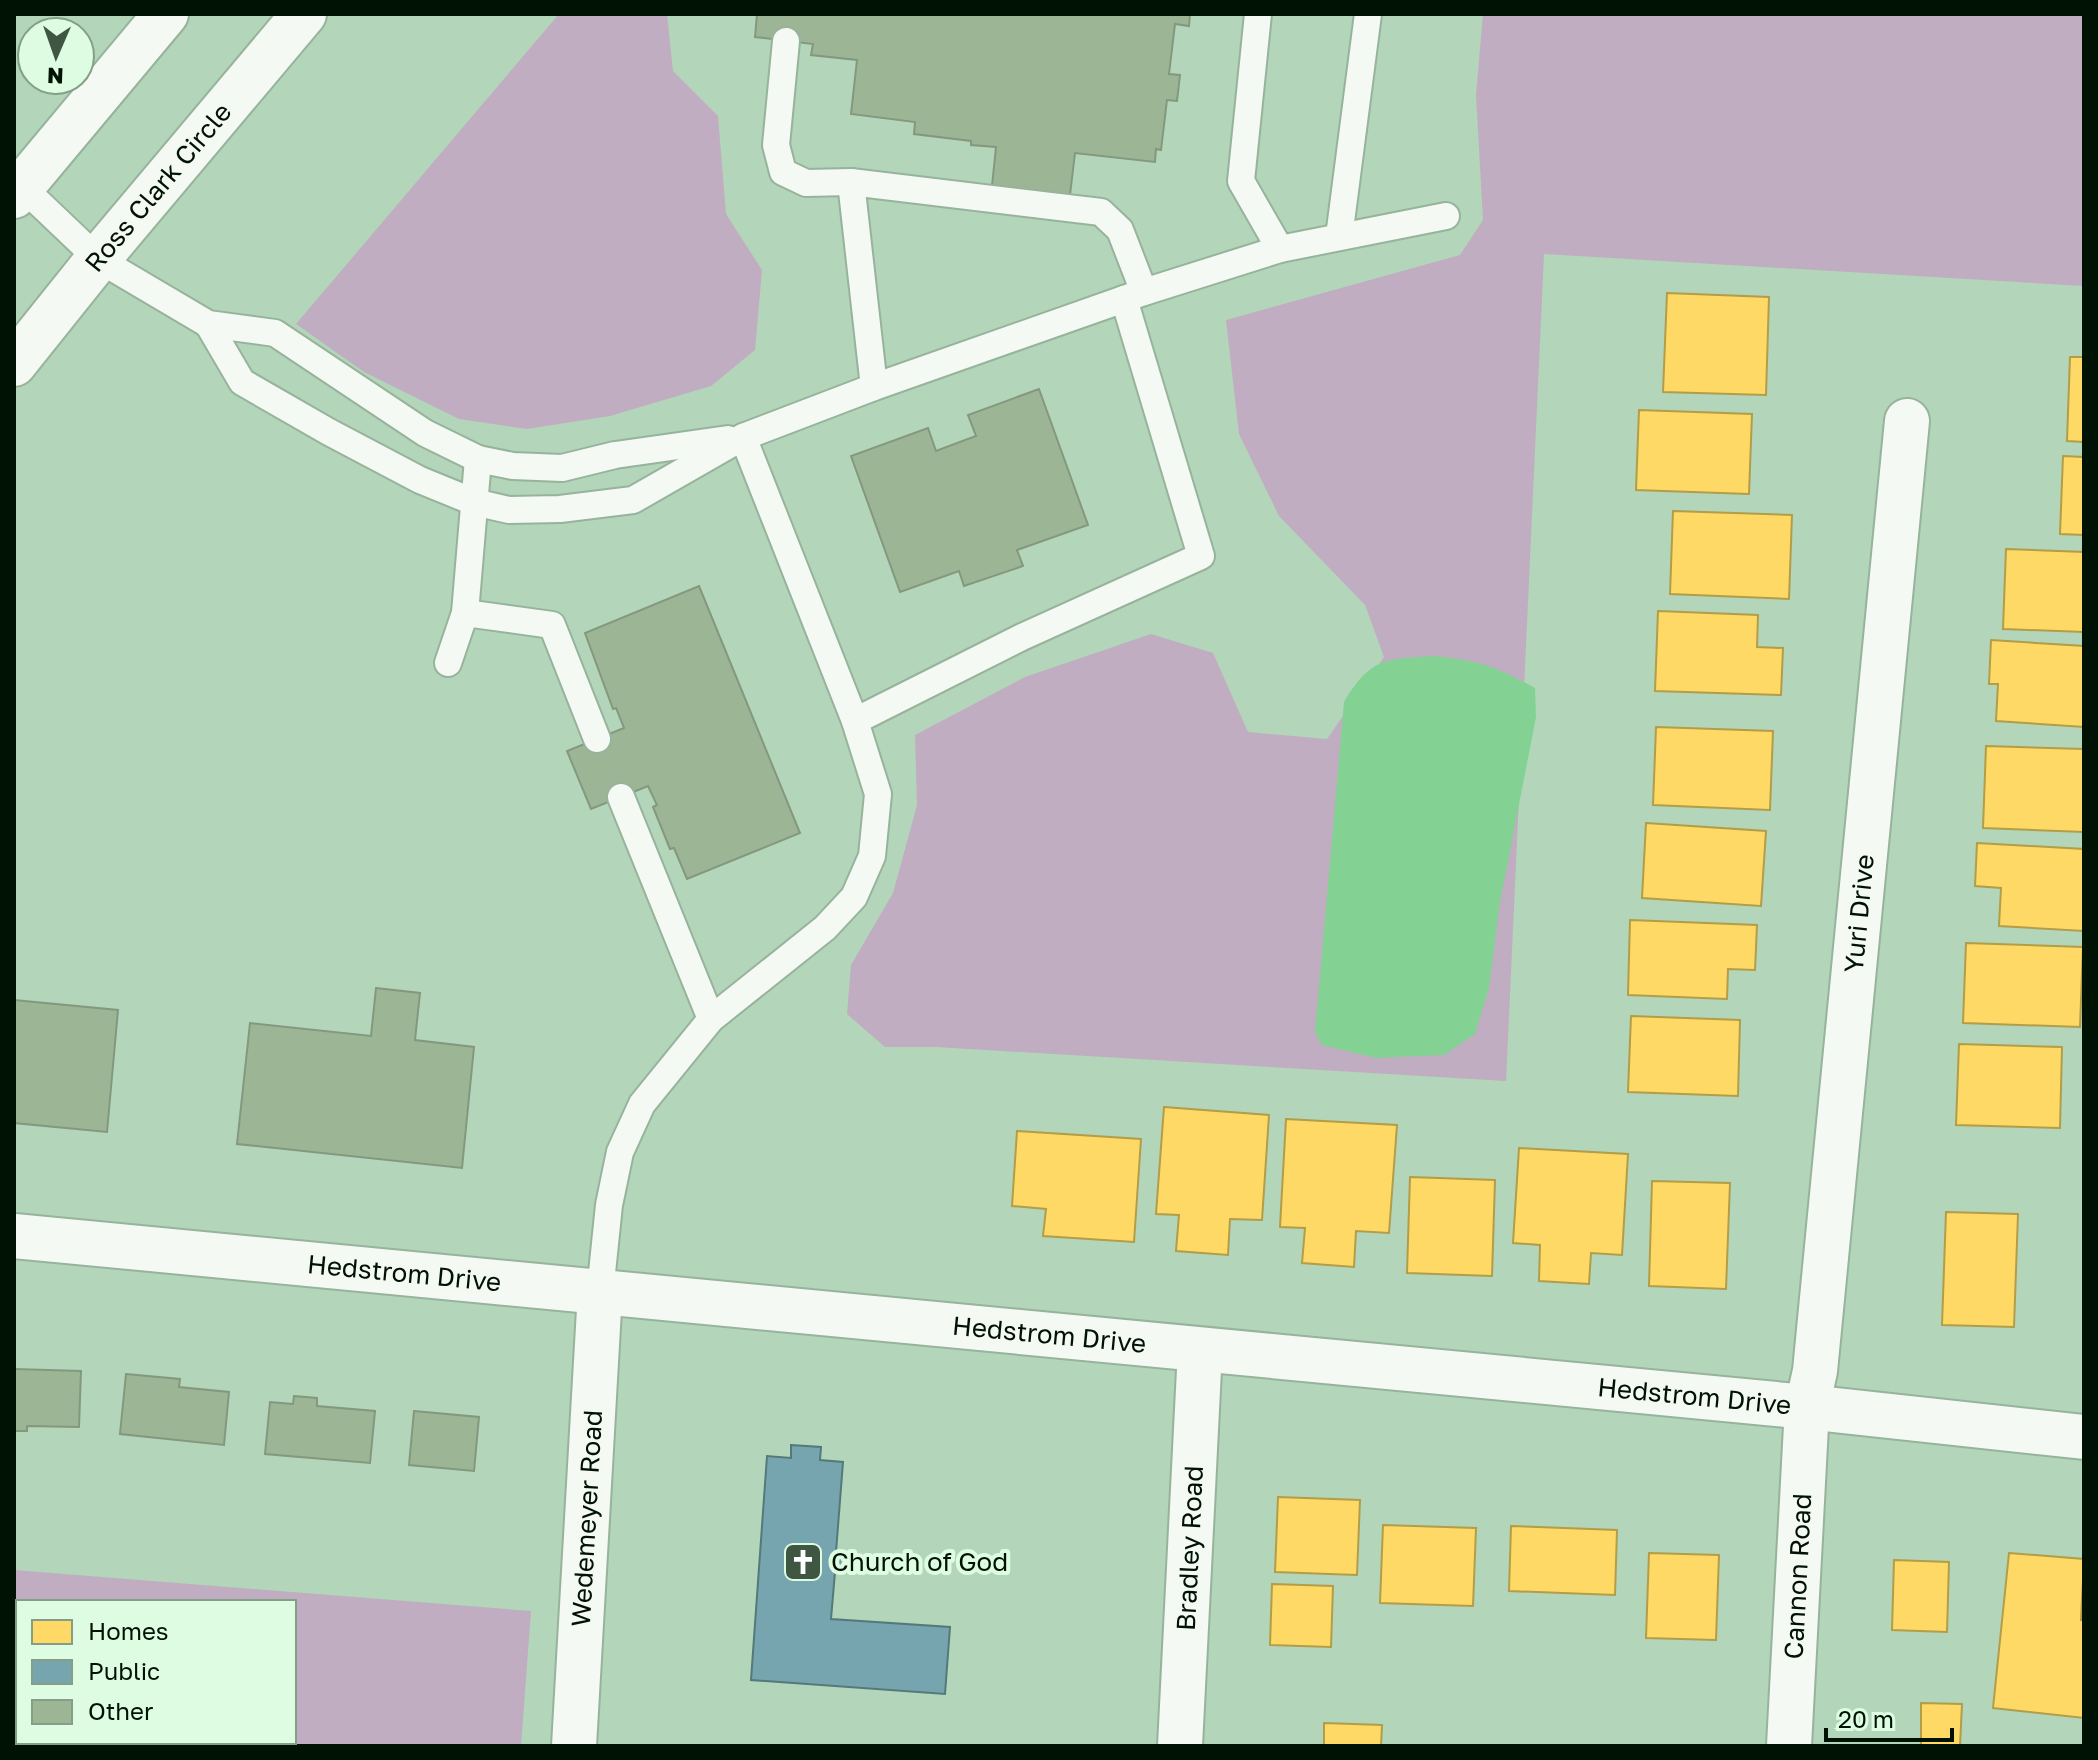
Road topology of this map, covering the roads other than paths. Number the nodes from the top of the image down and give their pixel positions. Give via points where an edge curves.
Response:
1 (166, 14) edge
2 (304, 14) edge
3 (1258, 14) edge
4 (1368, 14) edge
5 (786, 41) dead end
6 (851, 182) junction
7 (16, 187) edge
8 (1446, 216) dead end
9 (1339, 237) junction
10 (1280, 249) junction
11 (98, 259) junction
12 (1134, 295) junction
13 (208, 324) junction
14 (14, 364) edge
15 (874, 387) junction
16 (1907, 421) dead end
17 (743, 437) junction
18 (478, 459) junction
19 (474, 502) junction
20 (465, 613) junction
21 (448, 663) dead end
22 (855, 721) junction
23 (597, 739) dead end
24 (621, 797) dead end
25 (711, 1019) junction
26 (14, 1236) edge
27 (600, 1292) junction
28 (1200, 1350) junction
29 (1807, 1407) junction
30 (2084, 1437) edge
31 (574, 1746) edge
32 (1180, 1746) edge
33 (1789, 1746) edge

1 - 7 main road
2 - 11 main road, Ross Clark Circle
3 - 10 lane via 1241,181
4 - 9 lane
5 - 6 lane via 776,145 783,172 806,183
6 - 12 lane via 1101,212 1120,230
6 - 15 lane
7 - 11 lane
8 - 9 lane
9 - 10 lane
10 - 12 lane
11 - 13 lane
11 - 14 main road, Ross Clark Circle
12 - 15 lane
12 - 22 lane via 1201,556
13 - 18 lane via 275,333 425,433
13 - 19 lane via 242,382 420,480
15 - 17 lane
16 - 29 main road, Yuri Drive via 1815,1371
17 - 18 lane via 562,468
17 - 19 lane via 633,500 509,510
17 - 22 lane
18 - 19 lane
19 - 20 lane
20 - 21 lane
20 - 23 lane via 552,625
22 - 25 lane via 878,794 872,856 854,897 825,928
24 - 25 lane
25 - 27 lane via 642,1104 620,1152
26 - 27 main road, Hedstrom Drive
27 - 28 main road, Hedstrom Drive
27 - 31 main road, Wedemeyer Road
28 - 29 main road, Hedstrom Drive
28 - 32 main road, Bradley Road
29 - 30 main road, Hedstrom Drive
29 - 33 main road, Cannon Road

